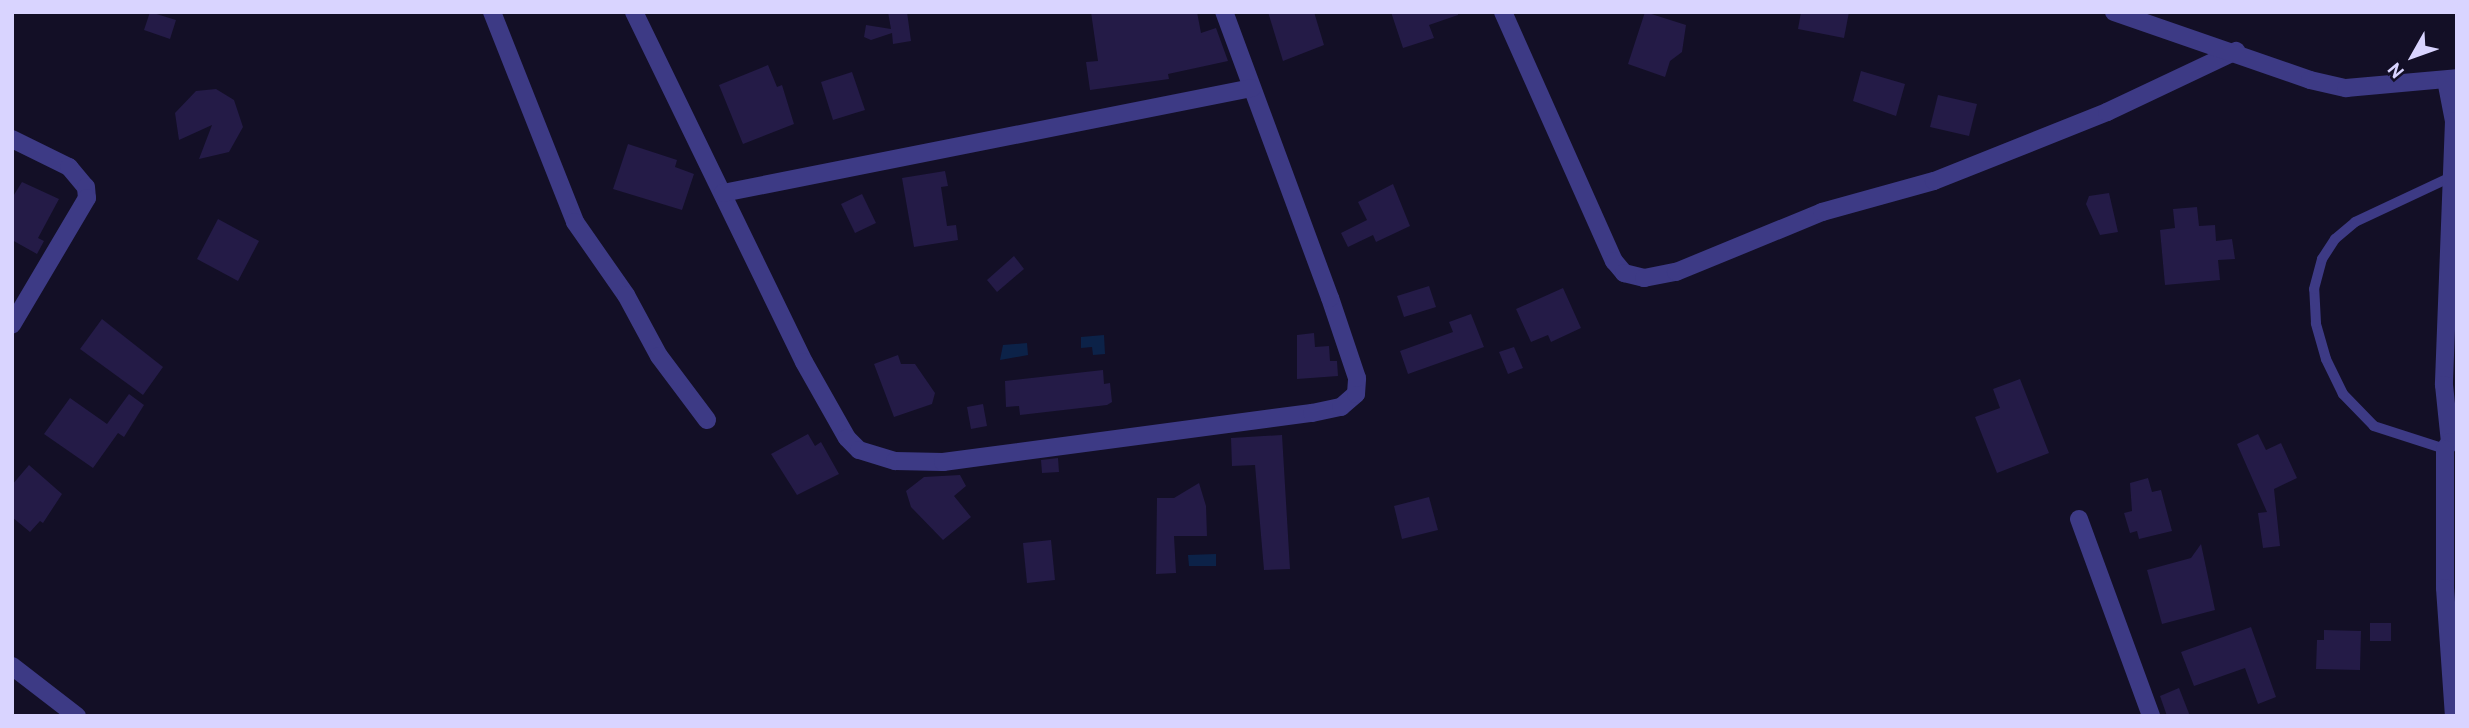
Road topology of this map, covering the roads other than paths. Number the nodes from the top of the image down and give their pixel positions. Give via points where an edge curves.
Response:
1 (492, 12) edge
2 (634, 12) edge
3 (1224, 12) edge
4 (1503, 12) edge
5 (2113, 12) edge
6 (2236, 51) junction
7 (2451, 79) edge
8 (1252, 88) junction
9 (12, 139) edge
10 (2451, 177) junction
11 (723, 194) junction
12 (12, 325) edge
13 (707, 419) dead end
14 (2451, 444) edge
15 (2079, 519) dead end
16 (12, 666) edge
17 (2455, 685) edge
18 (77, 716) edge
19 (2151, 716) edge
20 (2454, 716) edge

1 - 13 street via 575,222 626,295 659,356
2 - 11 street
3 - 8 street
4 - 6 street via 1614,261 1624,273 1644,278 1676,272 1822,212 1934,180 2107,112
5 - 6 street
6 - 7 street via 2310,80 2346,88
7 - 10 street
8 - 11 street
8 - 11 street via 1357,378 1356,394 1340,407 970,459 895,461 873,456 846,438
9 - 12 street via 69,167 86,187 87,198
10 - 14 street via 2444,385
10 - 14 lane via 2355,222 2334,239 2322,259 2314,289 2319,335 2343,394 2374,426
14 - 17 street via 2445,588
15 - 19 street
16 - 18 street
17 - 20 street

